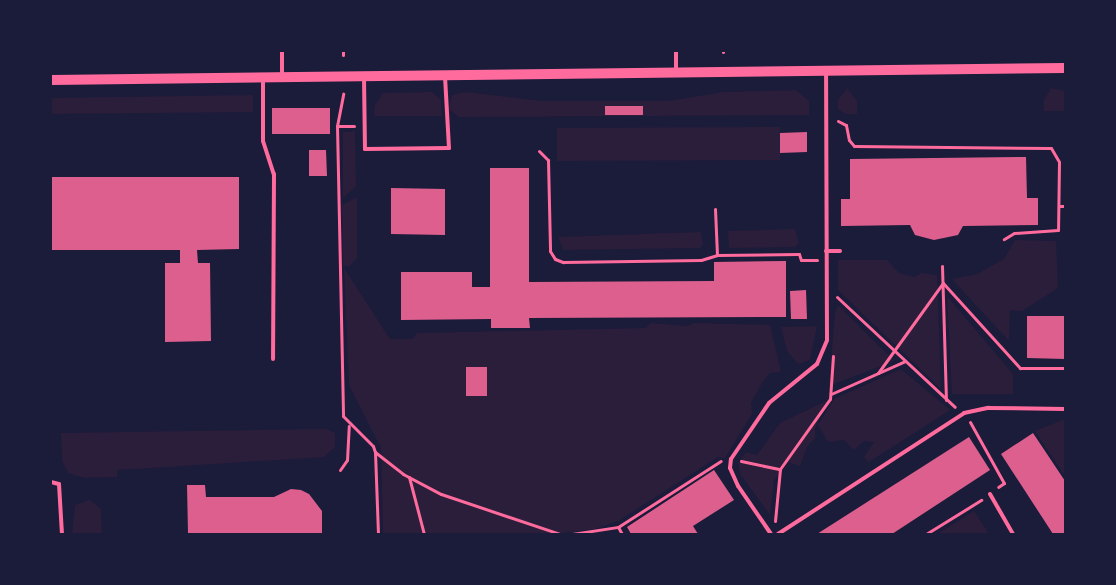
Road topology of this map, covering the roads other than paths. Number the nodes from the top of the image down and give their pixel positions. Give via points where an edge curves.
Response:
1 (282, 51) edge
2 (676, 51) edge
3 (1065, 68) edge
4 (826, 71) junction
5 (676, 72) junction
6 (445, 75) junction
7 (364, 76) junction
8 (263, 77) junction
9 (282, 77) junction
10 (51, 80) edge
11 (826, 251) junction
12 (840, 251) dead end
13 (273, 359) dead end
14 (1065, 409) edge
15 (51, 482) edge
16 (990, 494) road end
17 (62, 534) edge
18 (771, 534) edge
19 (778, 534) edge
20 (1013, 534) edge

1 - 9 lane
2 - 5 lane
3 - 4 main road
4 - 5 main road
4 - 11 lane
5 - 6 main road
6 - 7 main road
6 - 7 lane via 449,148 365,149
7 - 9 main road
8 - 9 main road
8 - 10 main road
8 - 13 lane via 263,141 274,174
11 - 12 lane
11 - 18 lane via 826,340 823,352 817,364 769,403 731,459 730,468 738,486
14 - 19 lane via 988,408 964,413
15 - 17 lane via 59,484
16 - 20 lane

